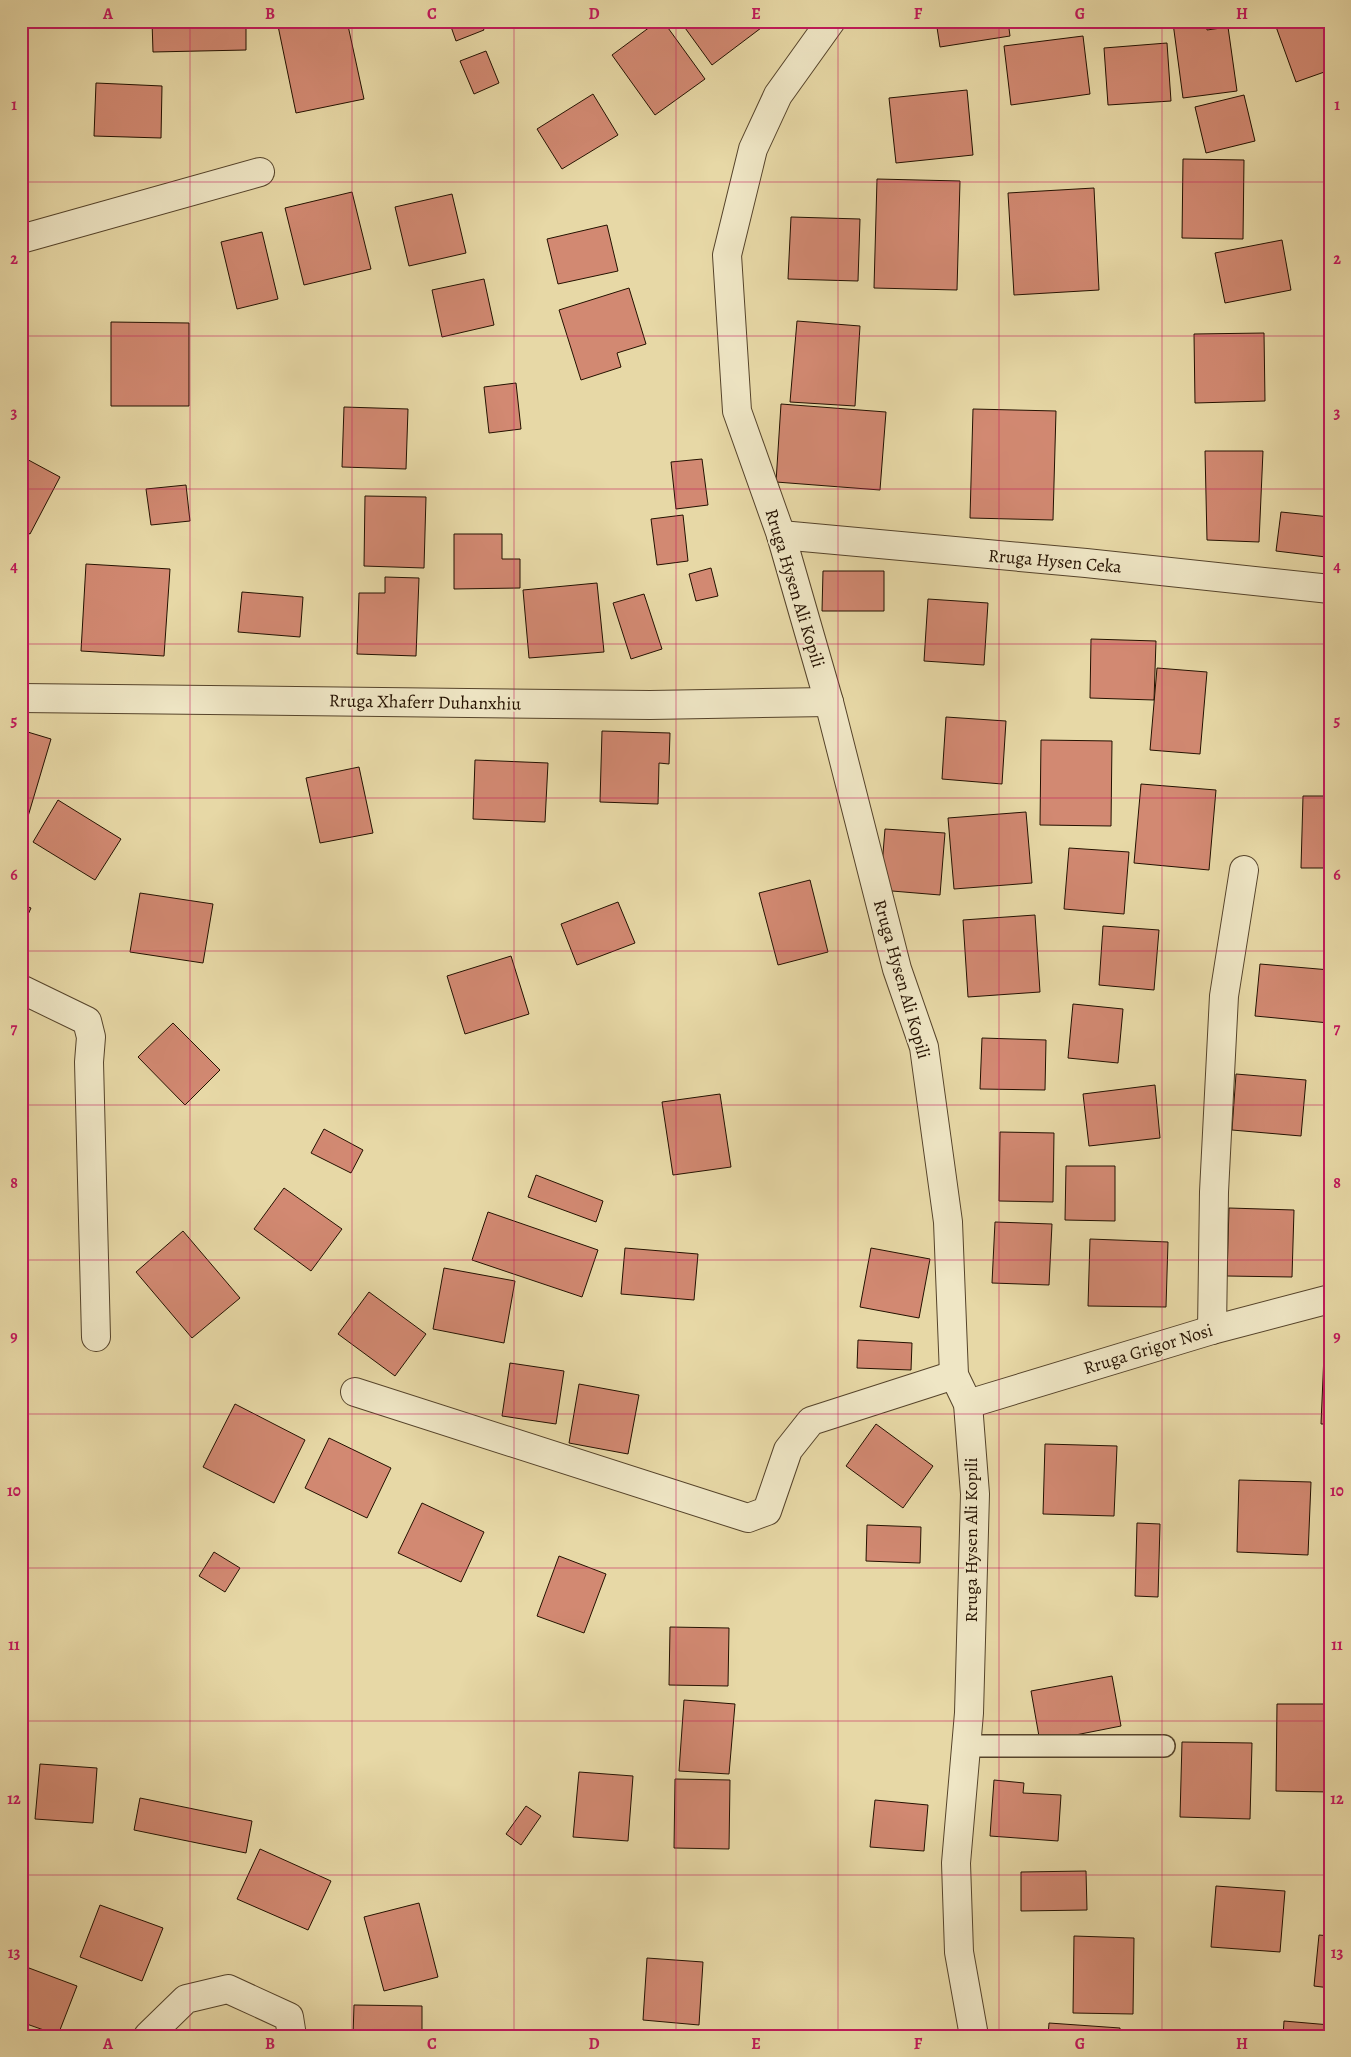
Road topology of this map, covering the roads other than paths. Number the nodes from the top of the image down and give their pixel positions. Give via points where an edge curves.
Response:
1 (831, 21) edge
2 (260, 172) dead end
3 (21, 239) edge
4 (781, 535) junction
5 (1330, 589) edge
6 (21, 698) edge
7 (829, 702) junction
8 (1244, 870) dead end
9 (21, 989) edge
10 (1330, 1299) edge
11 (1212, 1330) junction
12 (96, 1336) dead end
13 (954, 1375) junction
14 (355, 1392) dead end
15 (968, 1404) junction
16 (966, 1746) junction
17 (1164, 1746) dead end
18 (148, 2036) edge
19 (292, 2036) edge
20 (974, 2036) edge

1 - 4 street, Rruga Hysen Ali Kopili via 778,95 753,149 727,255 737,411
2 - 3 street
4 - 5 street, Rruga Hysen Ceka
4 - 7 street, Rruga Hysen Ali Kopili
6 - 7 street, Rruga Xhaferr Duhanxhiu via 650,705
7 - 13 street, Rruga Hysen Ali Kopili via 897,969 924,1047 948,1222
8 - 11 street via 1224,996 1214,1192
9 - 12 street via 87,1021 92,1037 89,1062
10 - 11 street, Rruga Grigor Nosi
11 - 15 street, Rruga Grigor Nosi
13 - 14 street via 811,1421 788,1450 767,1511 748,1518
13 - 15 street, Rruga Hysen Ali Kopili
15 - 16 street, Rruga Hysen Ali Kopili via 975,1494
16 - 17 lane
16 - 20 street, Rruga Hysen Ali Kopili via 956,1863 959,1952
18 - 19 street via 186,1999 228,1989 289,2017

